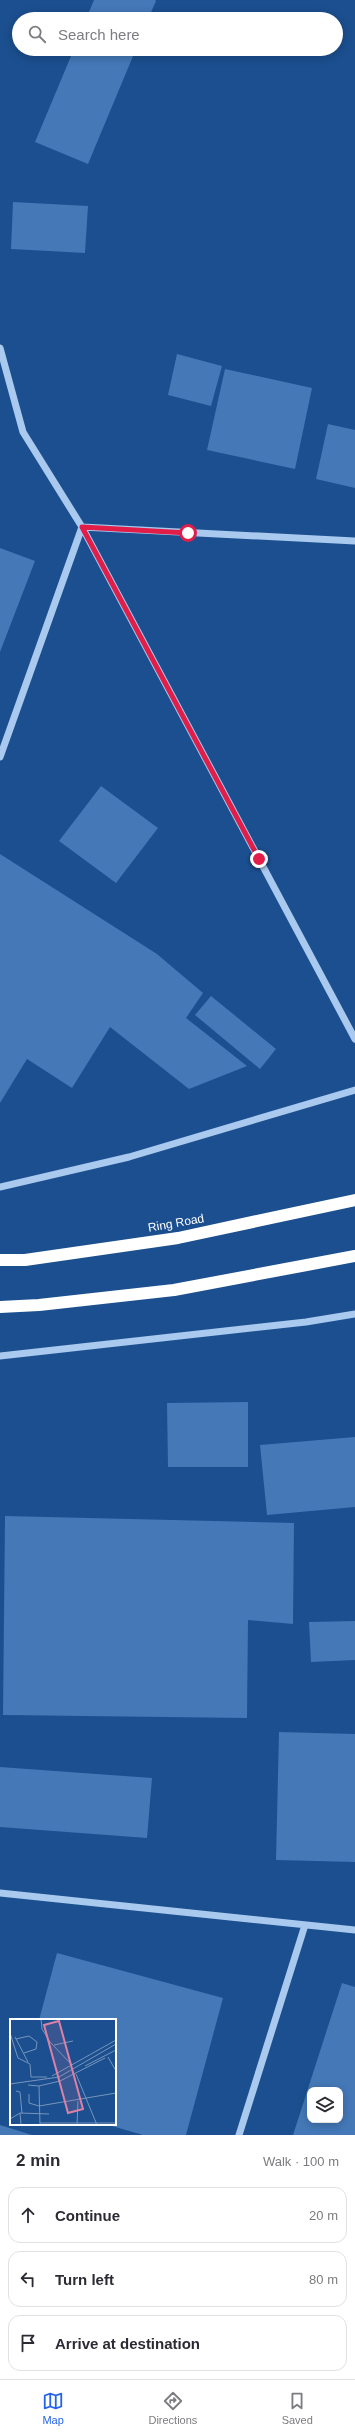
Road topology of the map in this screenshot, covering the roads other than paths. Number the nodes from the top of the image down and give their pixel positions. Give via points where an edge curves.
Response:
1 (0, 348) edge
2 (82, 527) junction
3 (355, 541) edge
4 (0, 757) edge
5 (355, 1039) edge
6 (355, 1090) edge
7 (0, 1187) edge
8 (355, 1200) edge
9 (355, 1256) edge
10 (0, 1260) edge
11 (0, 1307) edge
12 (355, 1314) edge
13 (0, 1356) edge
14 (0, 1894) edge
15 (305, 1925) junction
16 (355, 1930) edge
17 (239, 2135) edge

1 - 2 street via 23,432
2 - 3 street
2 - 4 street
2 - 5 street
6 - 7 street via 130,1157
8 - 10 highway, Ring Road via 178,1238 25,1260
9 - 11 highway via 174,1290
12 - 13 street via 306,1322
14 - 15 street
15 - 16 street
15 - 17 street

